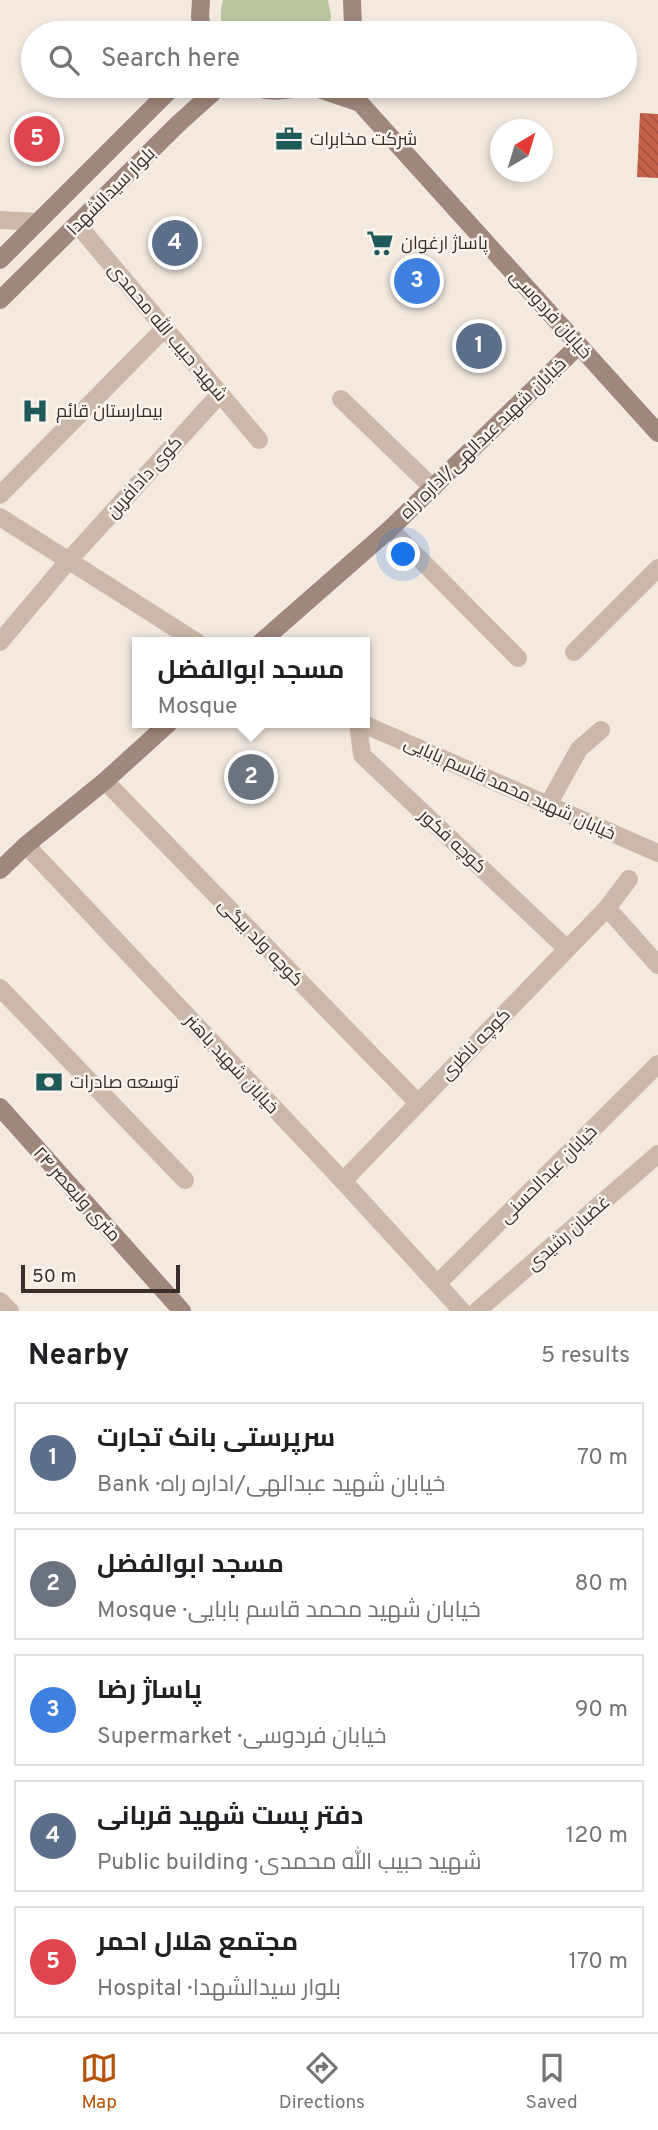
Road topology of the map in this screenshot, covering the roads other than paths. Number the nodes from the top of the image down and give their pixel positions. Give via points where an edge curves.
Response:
1 (201, 0) edge
2 (352, 0) edge
3 (201, 21) edge
4 (353, 21) edge
5 (162, 98) edge
6 (208, 98) edge
7 (345, 98) edge
8 (358, 98) edge
9 (360, 103) junction
10 (0, 220) edge
11 (38, 222) junction
12 (77, 224) junction
13 (0, 260) edge
14 (0, 300) edge
15 (165, 328) junction
16 (579, 345) junction
17 (220, 394) junction
18 (341, 399) dead end
19 (658, 433) edge
20 (259, 440) dead end
21 (433, 488) junction
22 (0, 495) edge
23 (0, 517) edge
24 (390, 529) junction
25 (69, 559) junction
26 (658, 568) edge
27 (189, 637) edge
28 (267, 637) edge
29 (0, 642) edge
30 (574, 652) dead end
31 (518, 658) dead end
32 (163, 728) edge
33 (359, 728) edge
34 (370, 728) edge
35 (601, 730) dead end
36 (105, 781) junction
37 (548, 805) junction
38 (26, 845) junction
39 (657, 851) edge
40 (0, 870) edge
41 (629, 879) dead end
42 (607, 908) junction
43 (567, 949) junction
44 (658, 965) edge
45 (0, 988) edge
46 (658, 1064) edge
47 (418, 1103) junction
48 (0, 1107) edge
49 (658, 1154) edge
50 (185, 1180) dead end
51 (343, 1181) junction
52 (438, 1284) junction
53 (0, 1301) edge
54 (10, 1311) edge
55 (182, 1311) edge
56 (462, 1311) edge
57 (477, 1311) edge

1 - 3 street
2 - 4 street
5 - 11 street, بلوار سیدالشهدا
6 - 12 street, بلوار سیدالشهدا
7 - 9 street, خیابان فردوسی
8 - 9 street, خیابان فردوسی
9 - 16 street, خیابان فردوسی
10 - 11 street
11 - 13 street, بلوار سیدالشهدا
12 - 14 street, بلوار سیدالشهدا
12 - 15 street, شهید حبیب‌ الله محمدی
15 - 17 street, شهید حبیب‌ الله محمدی
15 - 22 street
16 - 19 street, خیابان فردوسی
16 - 21 street, خیابان شهید عبدالهی/اداره راه
17 - 20 street, شهید حبیب‌ الله محمدی
17 - 25 street, کوی دادافرین
18 - 21 street
21 - 24 street, خیابان شهید عبدالهی/اداره راه
23 - 25 street
24 - 28 street, خیابان شهید عبدالهی/اداره راه
24 - 31 street
25 - 27 street
25 - 29 street, کوی دادافرین
26 - 30 street
32 - 36 street
33 - 43 street, کوچه فکور via 362,755
34 - 37 street, خیابان شهید محمد قاسم بابایی
35 - 37 street via 579,749
36 - 38 street
36 - 47 street, کوچه ولد بیگی
37 - 39 street, خیابان شهید محمد قاسم بابایی
38 - 40 street
38 - 51 street, خیابان شهید باهنر
41 - 42 street, کوچه ناظری
42 - 43 street, کوچه ناظری
42 - 44 street
43 - 47 street, کوچه ناظری
45 - 50 street
46 - 52 street, خیابان عبدالحسنی
47 - 51 street, کوچه ناظری
48 - 55 street, ۲۴ متری ولیعصر
49 - 57 street, غضبان رشیدی
51 - 52 street, خیابان شهید باهنر
52 - 56 street, خیابان شهید باهنر
53 - 54 street

